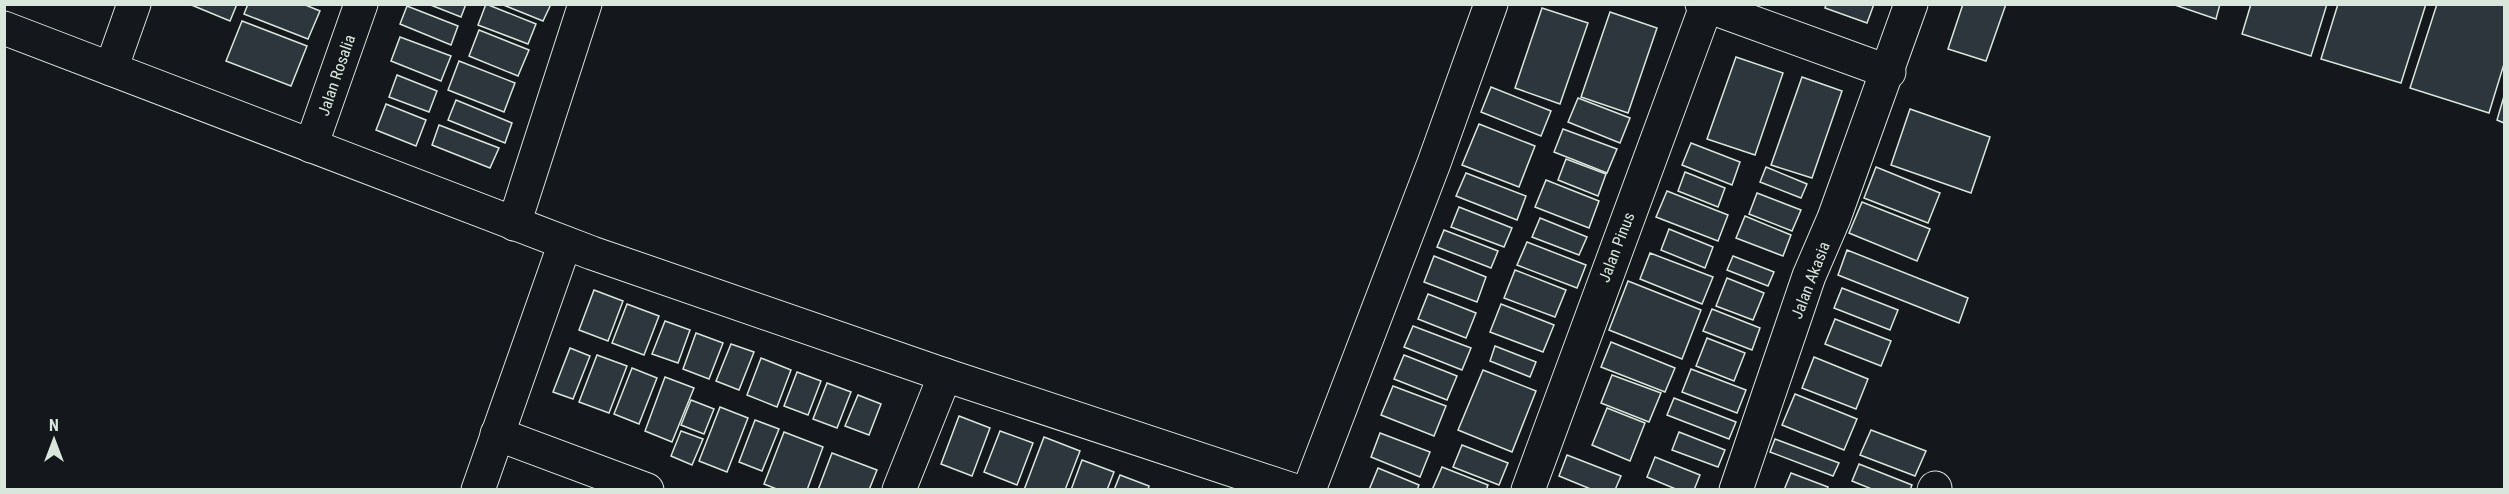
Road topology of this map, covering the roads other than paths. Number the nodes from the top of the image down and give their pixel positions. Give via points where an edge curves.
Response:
1 (134, 4) edge
2 (361, 4) edge
3 (585, 4) edge
4 (1491, 4) edge
5 (1911, 4) edge
6 (1705, 5) edge
7 (4, 28) edge
8 (111, 69) junction
9 (1888, 72) junction
10 (311, 146) junction
11 (514, 224) junction
12 (565, 243) junction
13 (945, 375) junction
14 (497, 434) junction
15 (478, 489) edge
16 (647, 489) edge
17 (900, 489) edge
18 (1293, 489) edge
19 (1309, 489) edge
20 (1528, 489) edge
21 (1736, 489) edge

1 - 8 street
2 - 10 street, Jalan Rosalia
3 - 11 street
4 - 19 street
5 - 9 street, Jalan Akasia
6 - 9 street
6 - 20 street, Jalan Pinus
7 - 8 street
8 - 10 street
9 - 21 street, Jalan Akasia via 1809,276
10 - 11 street
11 - 12 street
12 - 13 street
12 - 14 street
13 - 17 street
13 - 18 street
14 - 15 street
14 - 16 street

